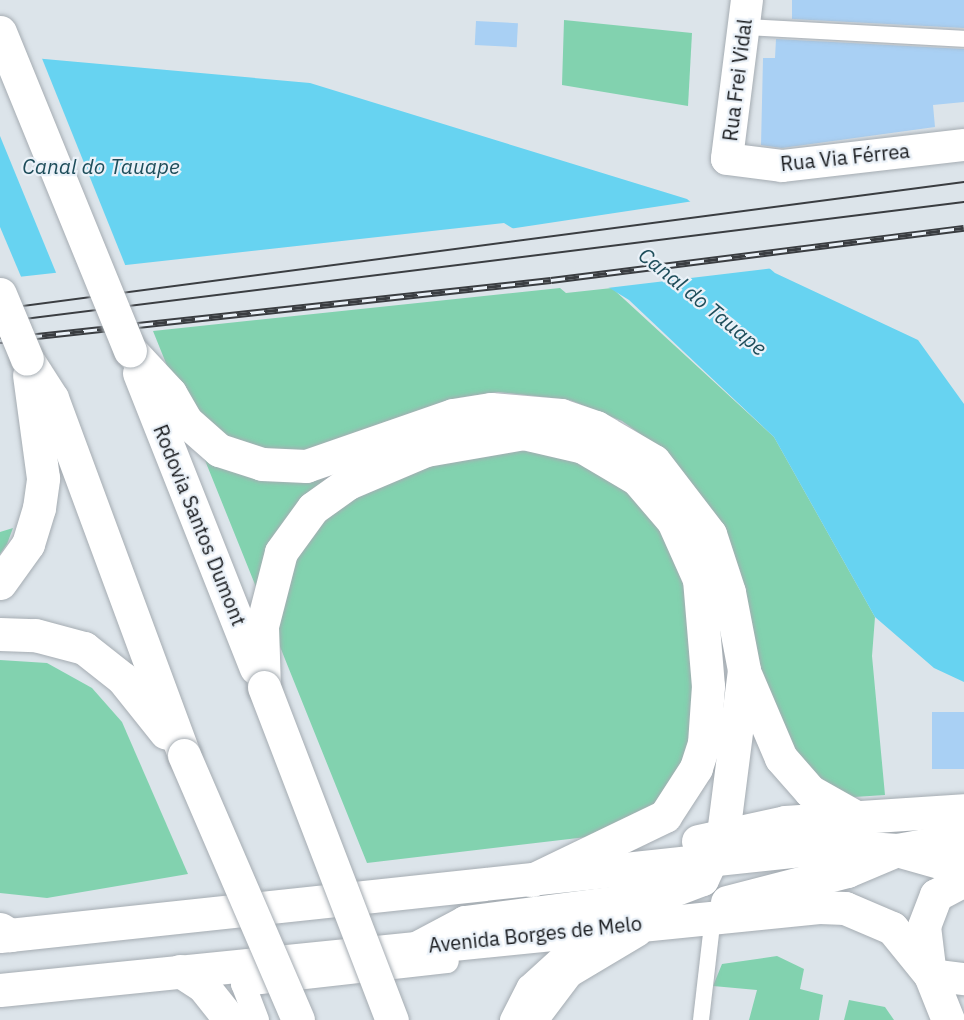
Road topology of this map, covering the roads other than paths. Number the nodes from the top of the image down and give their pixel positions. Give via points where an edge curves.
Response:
1 (746, 13) edge
2 (0, 32) edge
3 (964, 39) edge
4 (964, 145) edge
5 (727, 159) joint
6 (0, 294) edge
7 (130, 350) junction
8 (27, 359) junction
9 (344, 470) junction
10 (0, 583) edge
11 (0, 634) edge
12 (744, 670) junction
13 (264, 687) junction
14 (184, 755) junction
15 (964, 810) edge
16 (856, 817) junction
17 (964, 838) edge
18 (720, 846) junction
19 (897, 850) junction
20 (964, 869) edge
21 (532, 879) junction
22 (964, 880) edge
23 (713, 916) junction
24 (653, 921) junction
25 (3, 934) edge
26 (416, 948) junction
27 (180, 971) junction
28 (930, 975) junction
29 (964, 979) edge
30 (0, 990) edge
31 (230, 1020) edge
32 (257, 1020) edge
33 (298, 1020) edge
34 (393, 1020) edge
35 (512, 1020) edge
36 (530, 1020) edge
37 (701, 1020) edge
38 (948, 1020) edge

1 - 3 lane
1 - 5 street, Rua Frei Vidal
2 - 7 main road, Rodovia Santos Dumont, bridge
4 - 5 street, Rua Via Férrea via 782,166
6 - 8 main road, bridge
7 - 9 main road via 170,393 186,421 219,450 262,464
7 - 13 main road, Rodovia Santos Dumont
8 - 10 main road via 43,478 28,544
8 - 14 main road via 52,398
9 - 12 main road via 453,415 491,409 561,415 626,442 678,487 710,534 729,592
9 - 13 main road via 281,552 262,626
9 - 21 main road via 466,440 523,433 552,437 601,456 637,479 657,498 688,545 706,628 708,718 696,768 665,816 651,827
11 - 14 main road via 35,635 84,648 122,678
12 - 16 main road via 781,758 810,791
12 - 18 main road
13 - 34 main road, Rodovia Santos Dumont, bridge
14 - 33 main road, bridge
15 - 16 main road
16 - 18 main road via 785,822
17 - 19 main road
18 - 19 main road
18 - 21 main road
18 - 26 main road via 702,879 683,889 465,922
19 - 20 main road
19 - 23 main road via 847,871 748,893
21 - 25 main road
22 - 28 main road via 943,887 928,909 925,943
23 - 24 main road, Avenida Borges de Melo
23 - 28 main road, Avenida Borges de Melo via 845,908 892,928
23 - 37 lane
24 - 26 main road, Avenida Borges de Melo
24 - 36 main road via 567,971
26 - 27 main road, Avenida Borges de Melo
27 - 30 main road, Avenida Borges de Melo
27 - 31 main road via 203,986
28 - 29 street
28 - 38 main road
32 - 35 street via 243,984 574,946 529,987

